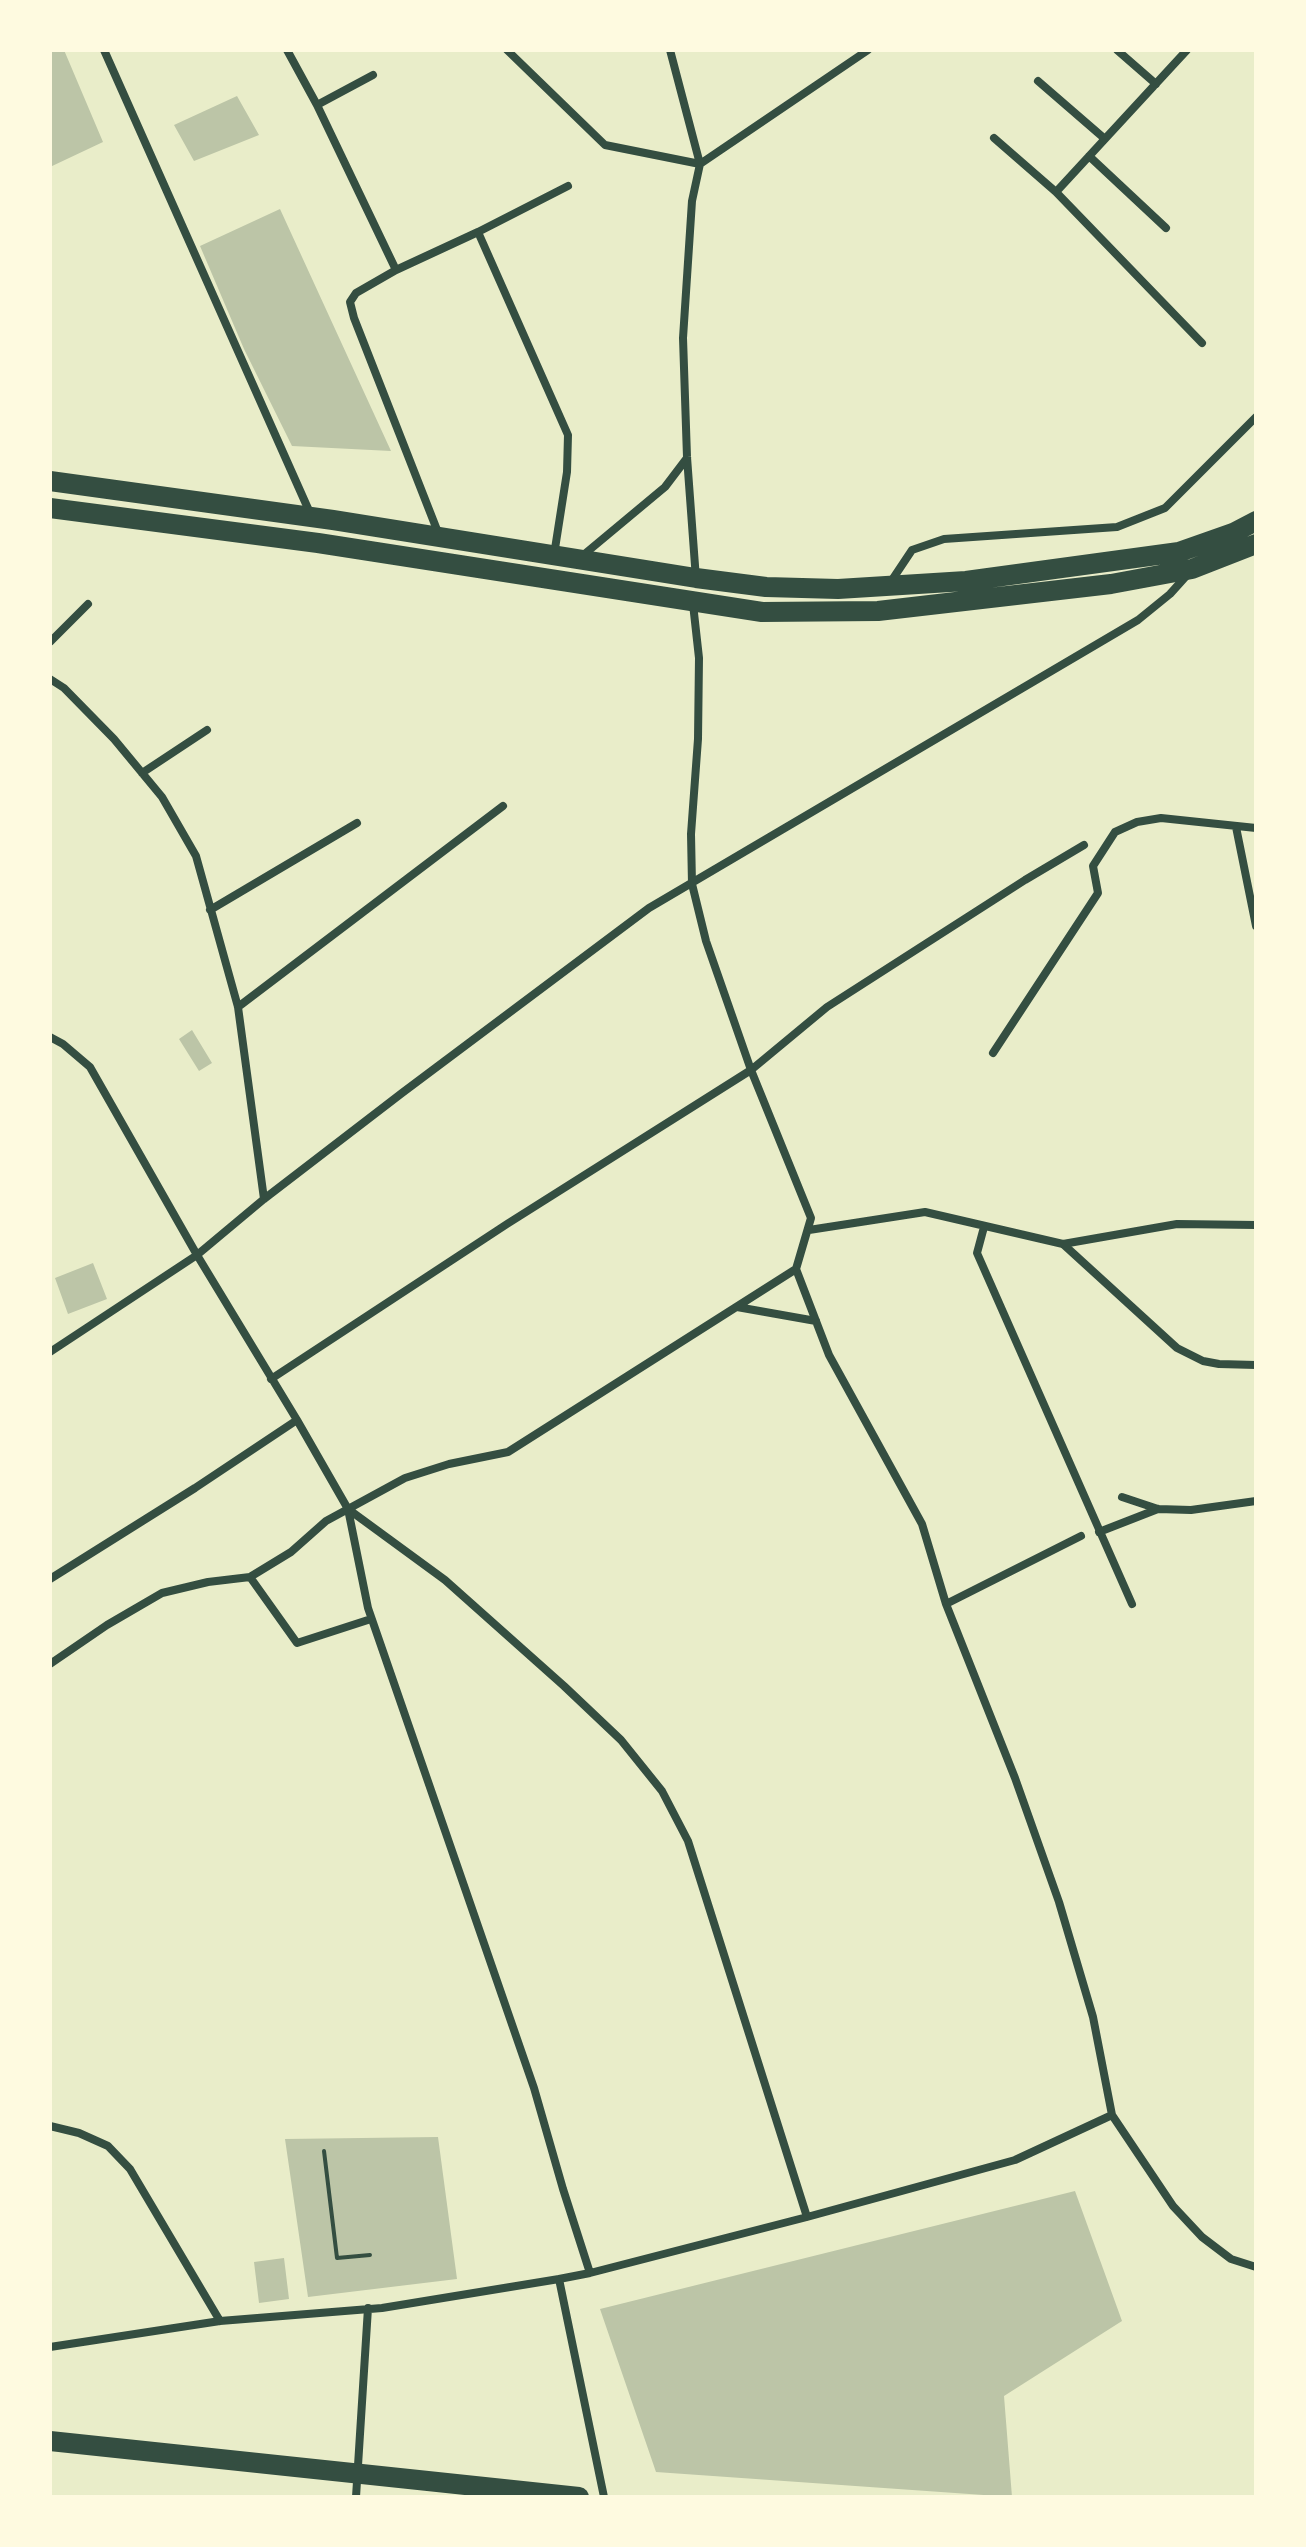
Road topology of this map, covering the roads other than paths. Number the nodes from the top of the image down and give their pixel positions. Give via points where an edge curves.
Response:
1 (104, 50) edge
2 (287, 50) edge
3 (507, 50) edge
4 (670, 50) edge
5 (868, 50) edge
6 (1117, 50) edge
7 (1187, 50) edge
8 (373, 75) dead end
9 (1038, 81) dead end
10 (1156, 84) junction
11 (317, 105) junction
12 (994, 138) dead end
13 (1105, 139) junction
14 (1089, 156) junction
15 (700, 164) junction
16 (568, 186) dead end
17 (1056, 192) junction
18 (1166, 228) dead end
19 (478, 232) junction
20 (396, 270) junction
21 (1202, 343) dead end
22 (1256, 417) edge
23 (687, 457) junction
24 (50, 481) edge
25 (50, 508) edge
26 (312, 518) junction
27 (1256, 521) edge
28 (439, 536) junction
29 (1208, 543) junction
30 (1256, 544) edge
31 (554, 556) junction
32 (579, 559) junction
33 (1192, 569) junction
34 (696, 578) junction
35 (887, 586) junction
36 (693, 603) junction
37 (88, 604) dead end
38 (50, 642) edge
39 (50, 679) edge
40 (207, 730) dead end
41 (142, 773) junction
42 (503, 806) dead end
43 (357, 823) dead end
44 (1236, 827) junction
45 (1256, 828) edge
46 (1084, 845) dead end
47 (692, 884) junction
48 (210, 910) junction
49 (1256, 926) edge
50 (238, 1007) junction
51 (50, 1037) edge
52 (993, 1053) dead end
53 (751, 1070) junction
54 (264, 1199) junction
55 (1256, 1225) edge
56 (984, 1227) junction
57 (809, 1230) junction
58 (1063, 1244) junction
59 (197, 1255) junction
60 (796, 1269) junction
61 (736, 1307) junction
62 (816, 1321) junction
63 (50, 1352) edge
64 (1256, 1365) edge
65 (271, 1379) junction
66 (297, 1420) junction
67 (1122, 1497) dead end
68 (1256, 1501) edge
69 (348, 1509) junction
70 (1158, 1509) junction
71 (1099, 1532) junction
72 (1081, 1536) dead end
73 (250, 1577) junction
74 (50, 1579) edge
75 (946, 1604) junction
76 (1132, 1604) dead end
77 (371, 1619) junction
78 (50, 1664) edge
79 (1112, 2115) junction
80 (50, 2126) edge
81 (807, 2217) junction
82 (1256, 2267) edge
83 (590, 2273) junction
84 (559, 2279) junction
85 (368, 2308) junction
86 (220, 2321) junction
87 (50, 2347) edge
88 (50, 2441) edge
89 (357, 2474) junction
90 (356, 2497) edge
91 (579, 2497) edge
92 (604, 2497) edge

1 - 26 street
2 - 11 street
3 - 15 street via 605,145
4 - 15 street
5 - 15 street
6 - 10 street
7 - 10 street
8 - 11 street
9 - 13 street
10 - 13 street
11 - 20 street
12 - 17 street
13 - 14 street
14 - 17 street
14 - 18 street
15 - 23 street via 692,201 683,338
16 - 19 street
17 - 21 street
19 - 20 street
19 - 31 street via 568,435
20 - 28 street via 350,302
22 - 35 street via 1165,508 1117,527 944,539 912,550
23 - 32 street via 665,487
23 - 34 street
24 - 26 main road
25 - 36 main road via 318,543
26 - 28 main road
27 - 29 main road
28 - 31 main road
29 - 33 street
29 - 35 main road via 1179,552 981,579
30 - 33 main road
31 - 32 main road
32 - 34 main road
33 - 36 main road via 1111,584 878,611 762,612
33 - 47 street via 1138,620
34 - 35 main road via 766,587
34 - 36 street
36 - 47 street via 699,658
37 - 38 street
39 - 41 street
40 - 41 street
41 - 48 street via 196,856
42 - 50 street
43 - 48 street
44 - 45 street
44 - 49 street
44 - 52 street via 1161,818 1115,832 1093,866 1098,893
46 - 53 street via 827,1007
47 - 53 street
47 - 54 street via 649,908
48 - 50 street
50 - 54 street
51 - 59 street via 90,1067
53 - 57 street via 811,1218
53 - 65 street
54 - 59 street
55 - 58 street via 1177,1224
56 - 57 street via 925,1212
56 - 58 street
56 - 71 street via 977,1253
57 - 60 street
58 - 64 street via 1177,1348 1203,1361
59 - 63 street
59 - 65 street
60 - 61 street
60 - 62 street
61 - 62 street
61 - 69 street via 508,1452 405,1478
62 - 75 street via 829,1355 922,1524
65 - 66 street
66 - 69 street
66 - 74 street
67 - 70 street
68 - 70 street
69 - 73 street
69 - 77 street
69 - 81 street via 445,1580 564,1686 621,1740 662,1791 688,1841
70 - 71 street
71 - 76 street
72 - 75 street
73 - 77 street via 297,1643
73 - 78 street via 162,1593
75 - 79 street via 1059,1902 1093,2017
77 - 83 street via 524,2058
79 - 81 street via 1015,2160
79 - 82 street via 1173,2206 1202,2237 1231,2259
80 - 86 street via 108,2146 130,2169
81 - 83 street
83 - 84 street
84 - 85 street
84 - 92 street
85 - 86 street
85 - 89 street
86 - 87 street
88 - 89 main road
89 - 90 street
89 - 91 main road

